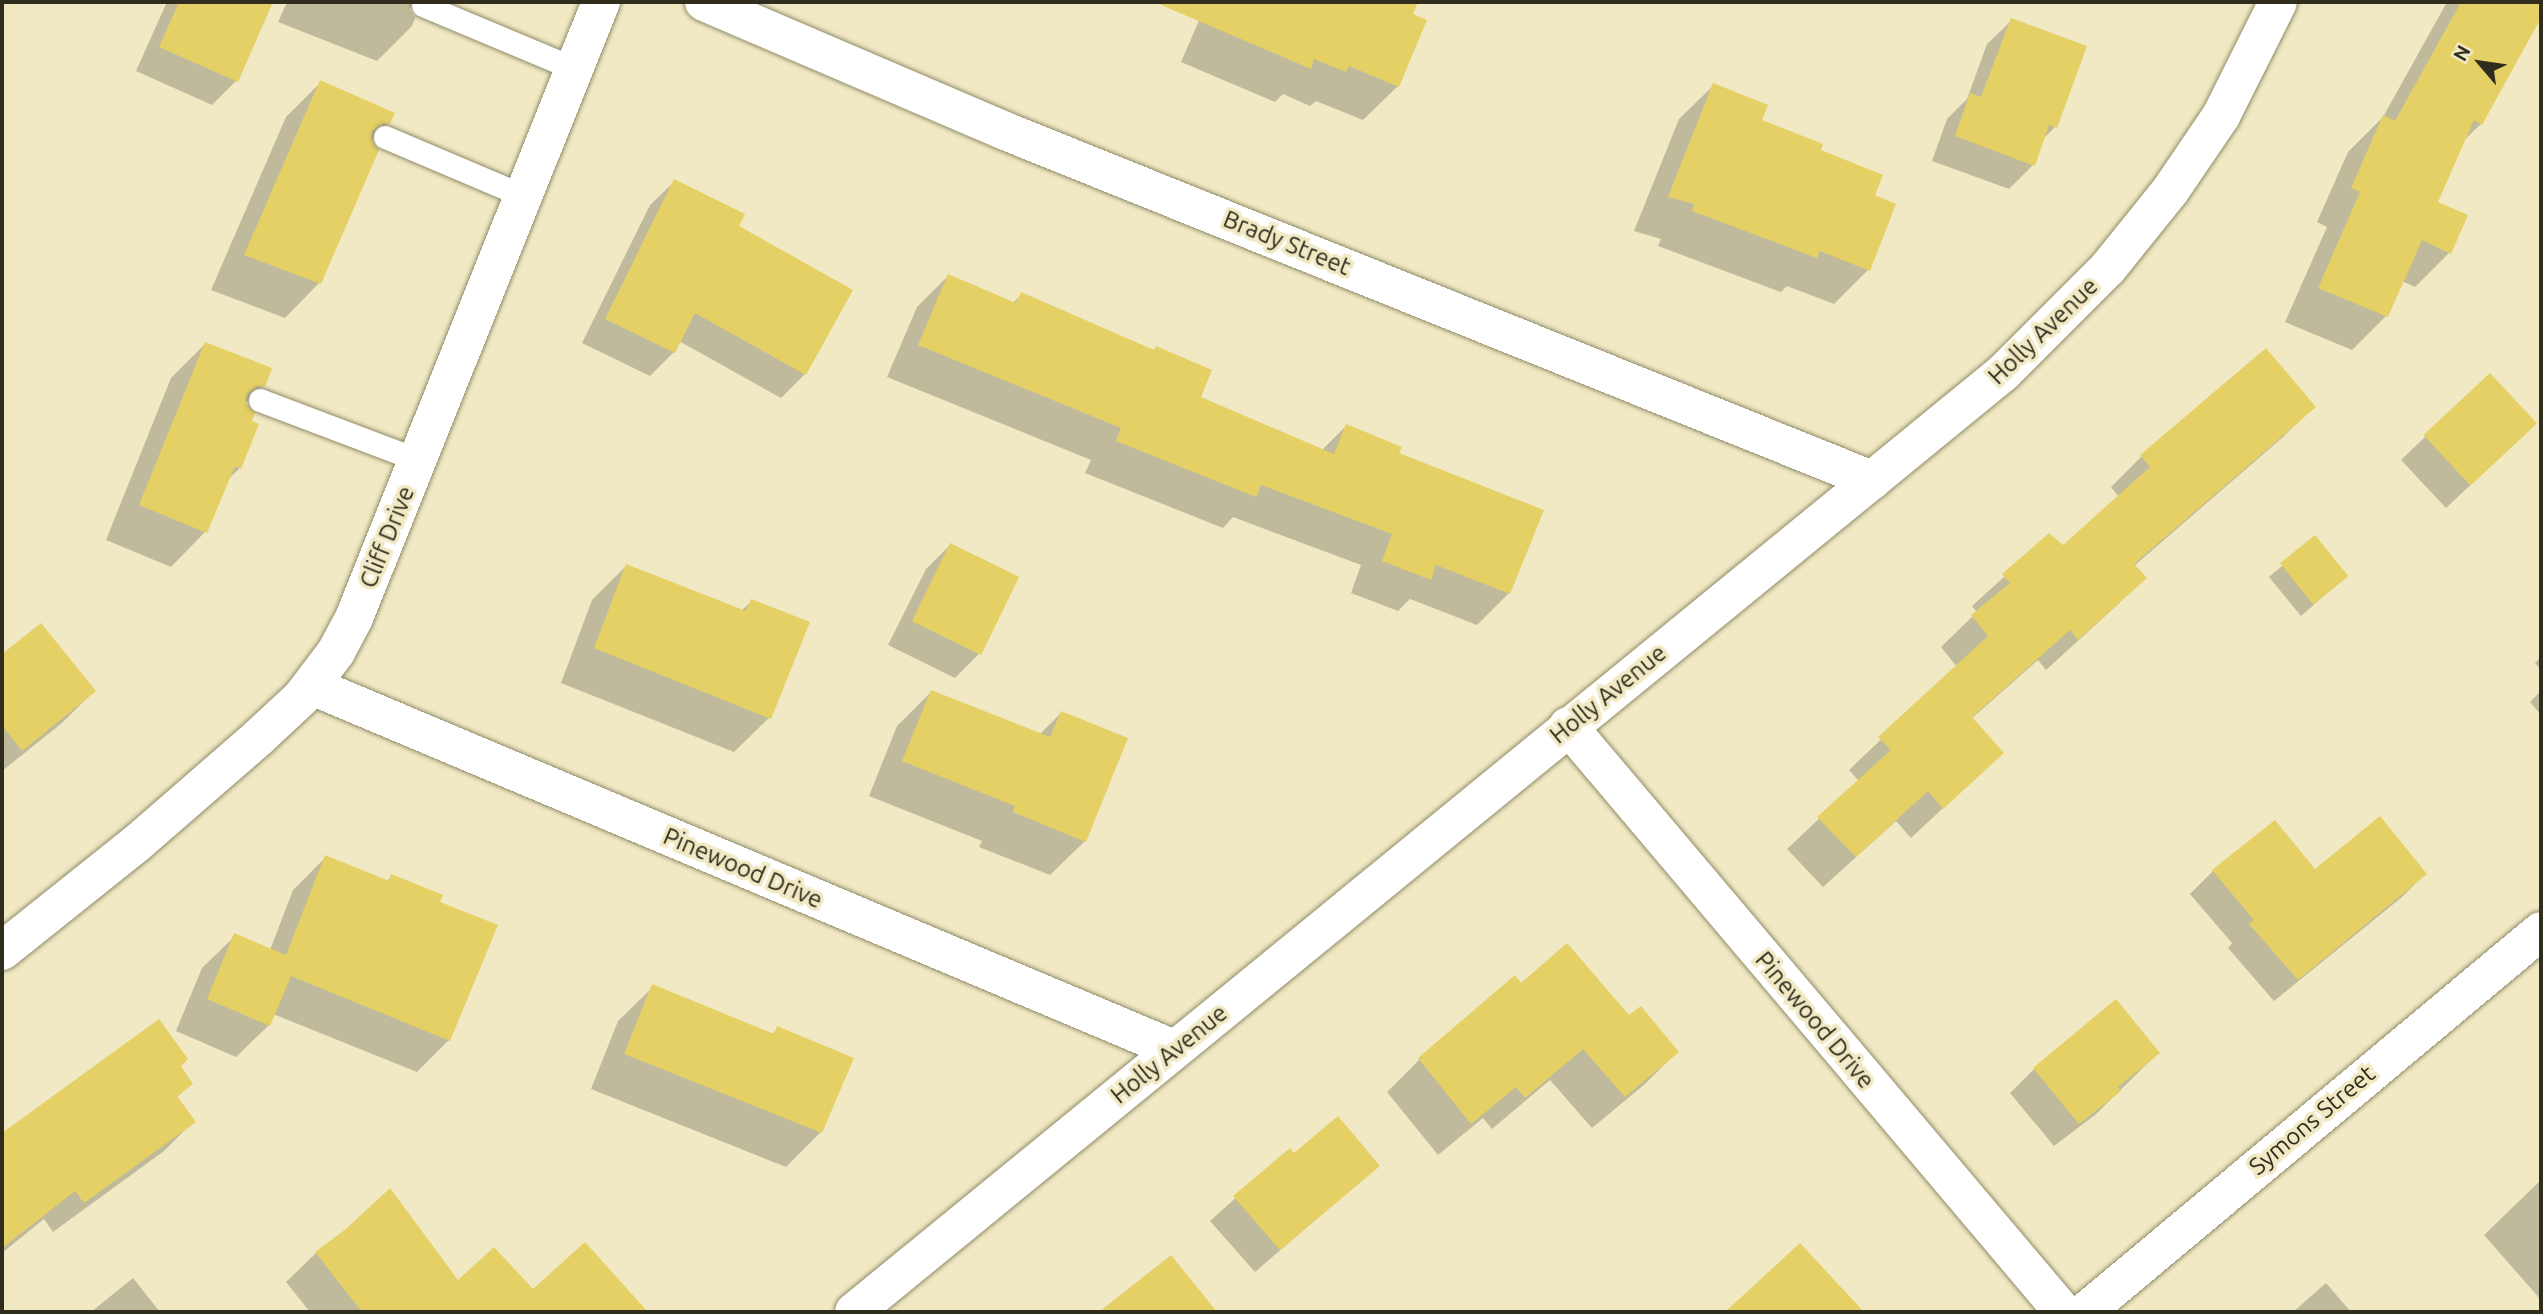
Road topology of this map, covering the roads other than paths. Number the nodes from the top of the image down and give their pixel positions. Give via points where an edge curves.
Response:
1 (601, 2) edge
2 (704, 2) edge
3 (2278, 2) edge
4 (423, 5) dead end
5 (575, 69) junction
6 (385, 137) dead end
7 (524, 195) junction
8 (260, 400) dead end
9 (418, 460) junction
10 (1872, 480) junction
11 (312, 686) junction
12 (1568, 726) junction
13 (2541, 930) edge
14 (2, 951) edge
15 (1174, 1049) junction
16 (854, 1312) edge
17 (2063, 1312) edge
18 (2085, 1312) edge

1 - 5 street, Cliff Drive
2 - 10 street, Brady Street via 1005,131
3 - 10 street, Holly Avenue via 2243,75 2196,154 2108,268 2003,373
4 - 5 lane
5 - 7 street, Cliff Drive
6 - 7 lane
7 - 9 street, Cliff Drive
8 - 9 lane
9 - 11 street, Cliff Drive via 354,618
10 - 12 street, Holly Avenue
11 - 14 street, Cliff Drive via 146,835
11 - 15 street, Pinewood Drive
12 - 15 street, Holly Avenue
12 - 17 street, Pinewood Drive
13 - 18 street, Symons Street
15 - 16 street, Holly Avenue

